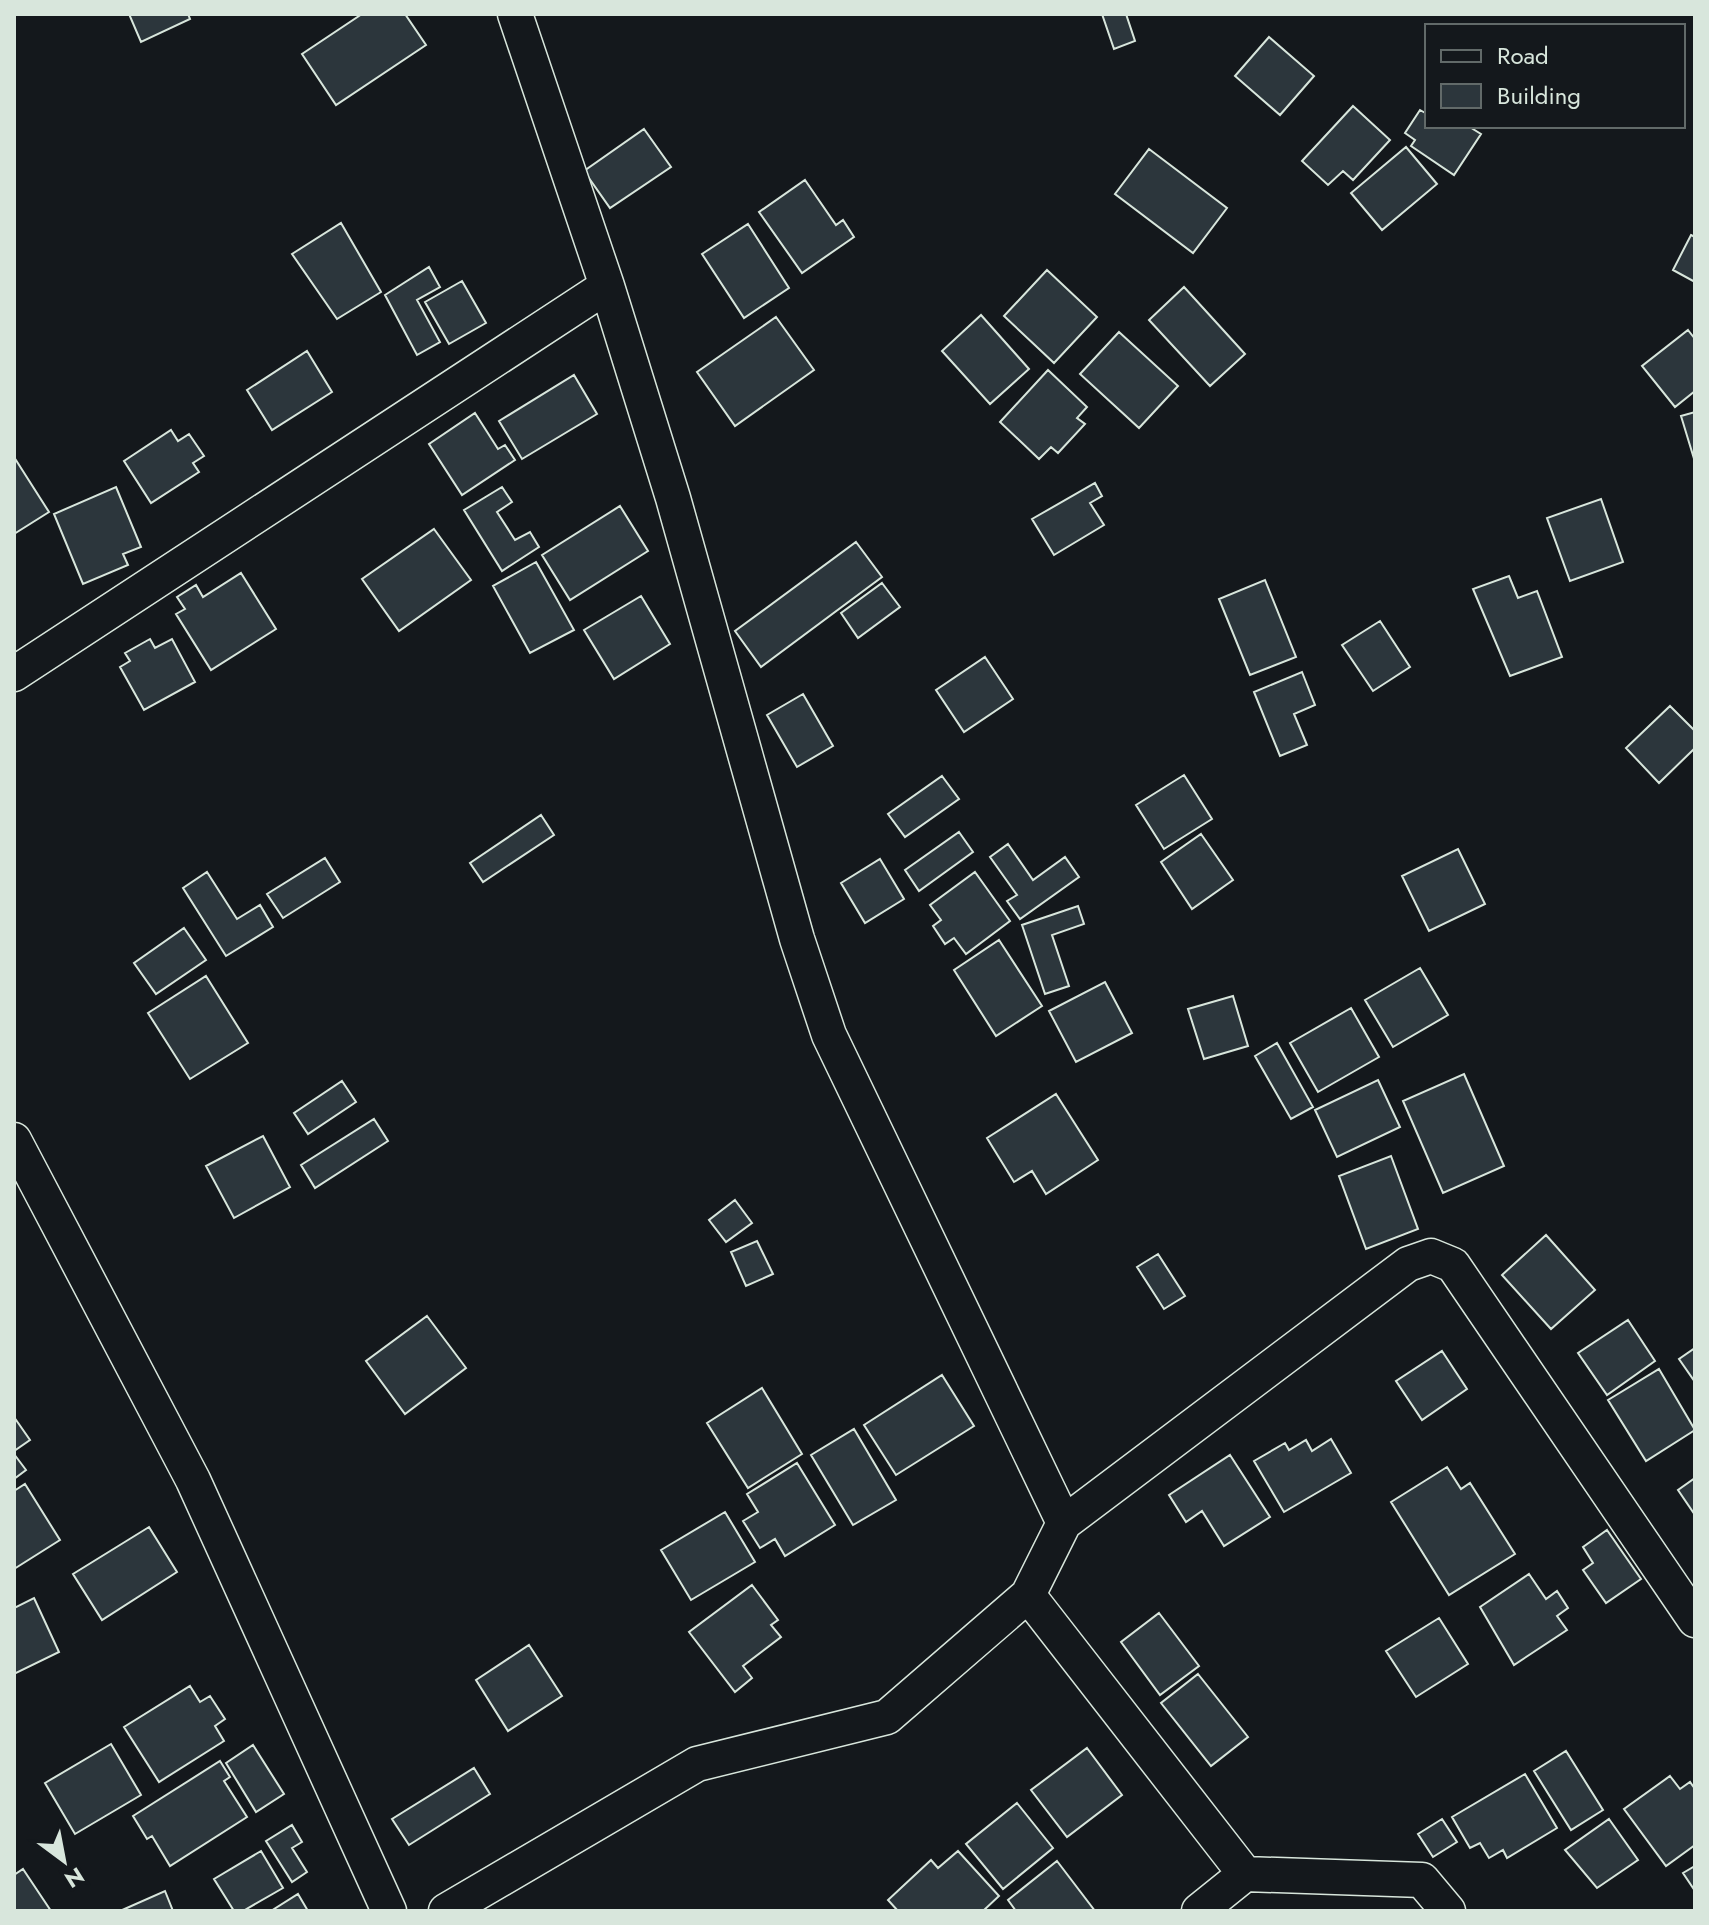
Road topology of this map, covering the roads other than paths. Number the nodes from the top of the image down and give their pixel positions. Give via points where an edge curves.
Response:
1 (515, 14) edge
2 (607, 286) junction
3 (14, 674) edge
4 (14, 1140) edge
5 (1064, 1523) junction
6 (1028, 1595) junction
7 (1695, 1620) edge
8 (1245, 1874) junction
9 (389, 1911) edge
10 (446, 1911) edge
11 (1199, 1911) edge
12 (1448, 1911) edge

1 - 2 street
2 - 3 street
2 - 5 street via 829,1035
4 - 9 street via 193,1480
5 - 6 street
5 - 7 street via 1408,1264 1431,1256 1453,1265
6 - 8 street
6 - 10 street via 887,1717 697,1764
8 - 11 street
8 - 12 street via 1422,1880

